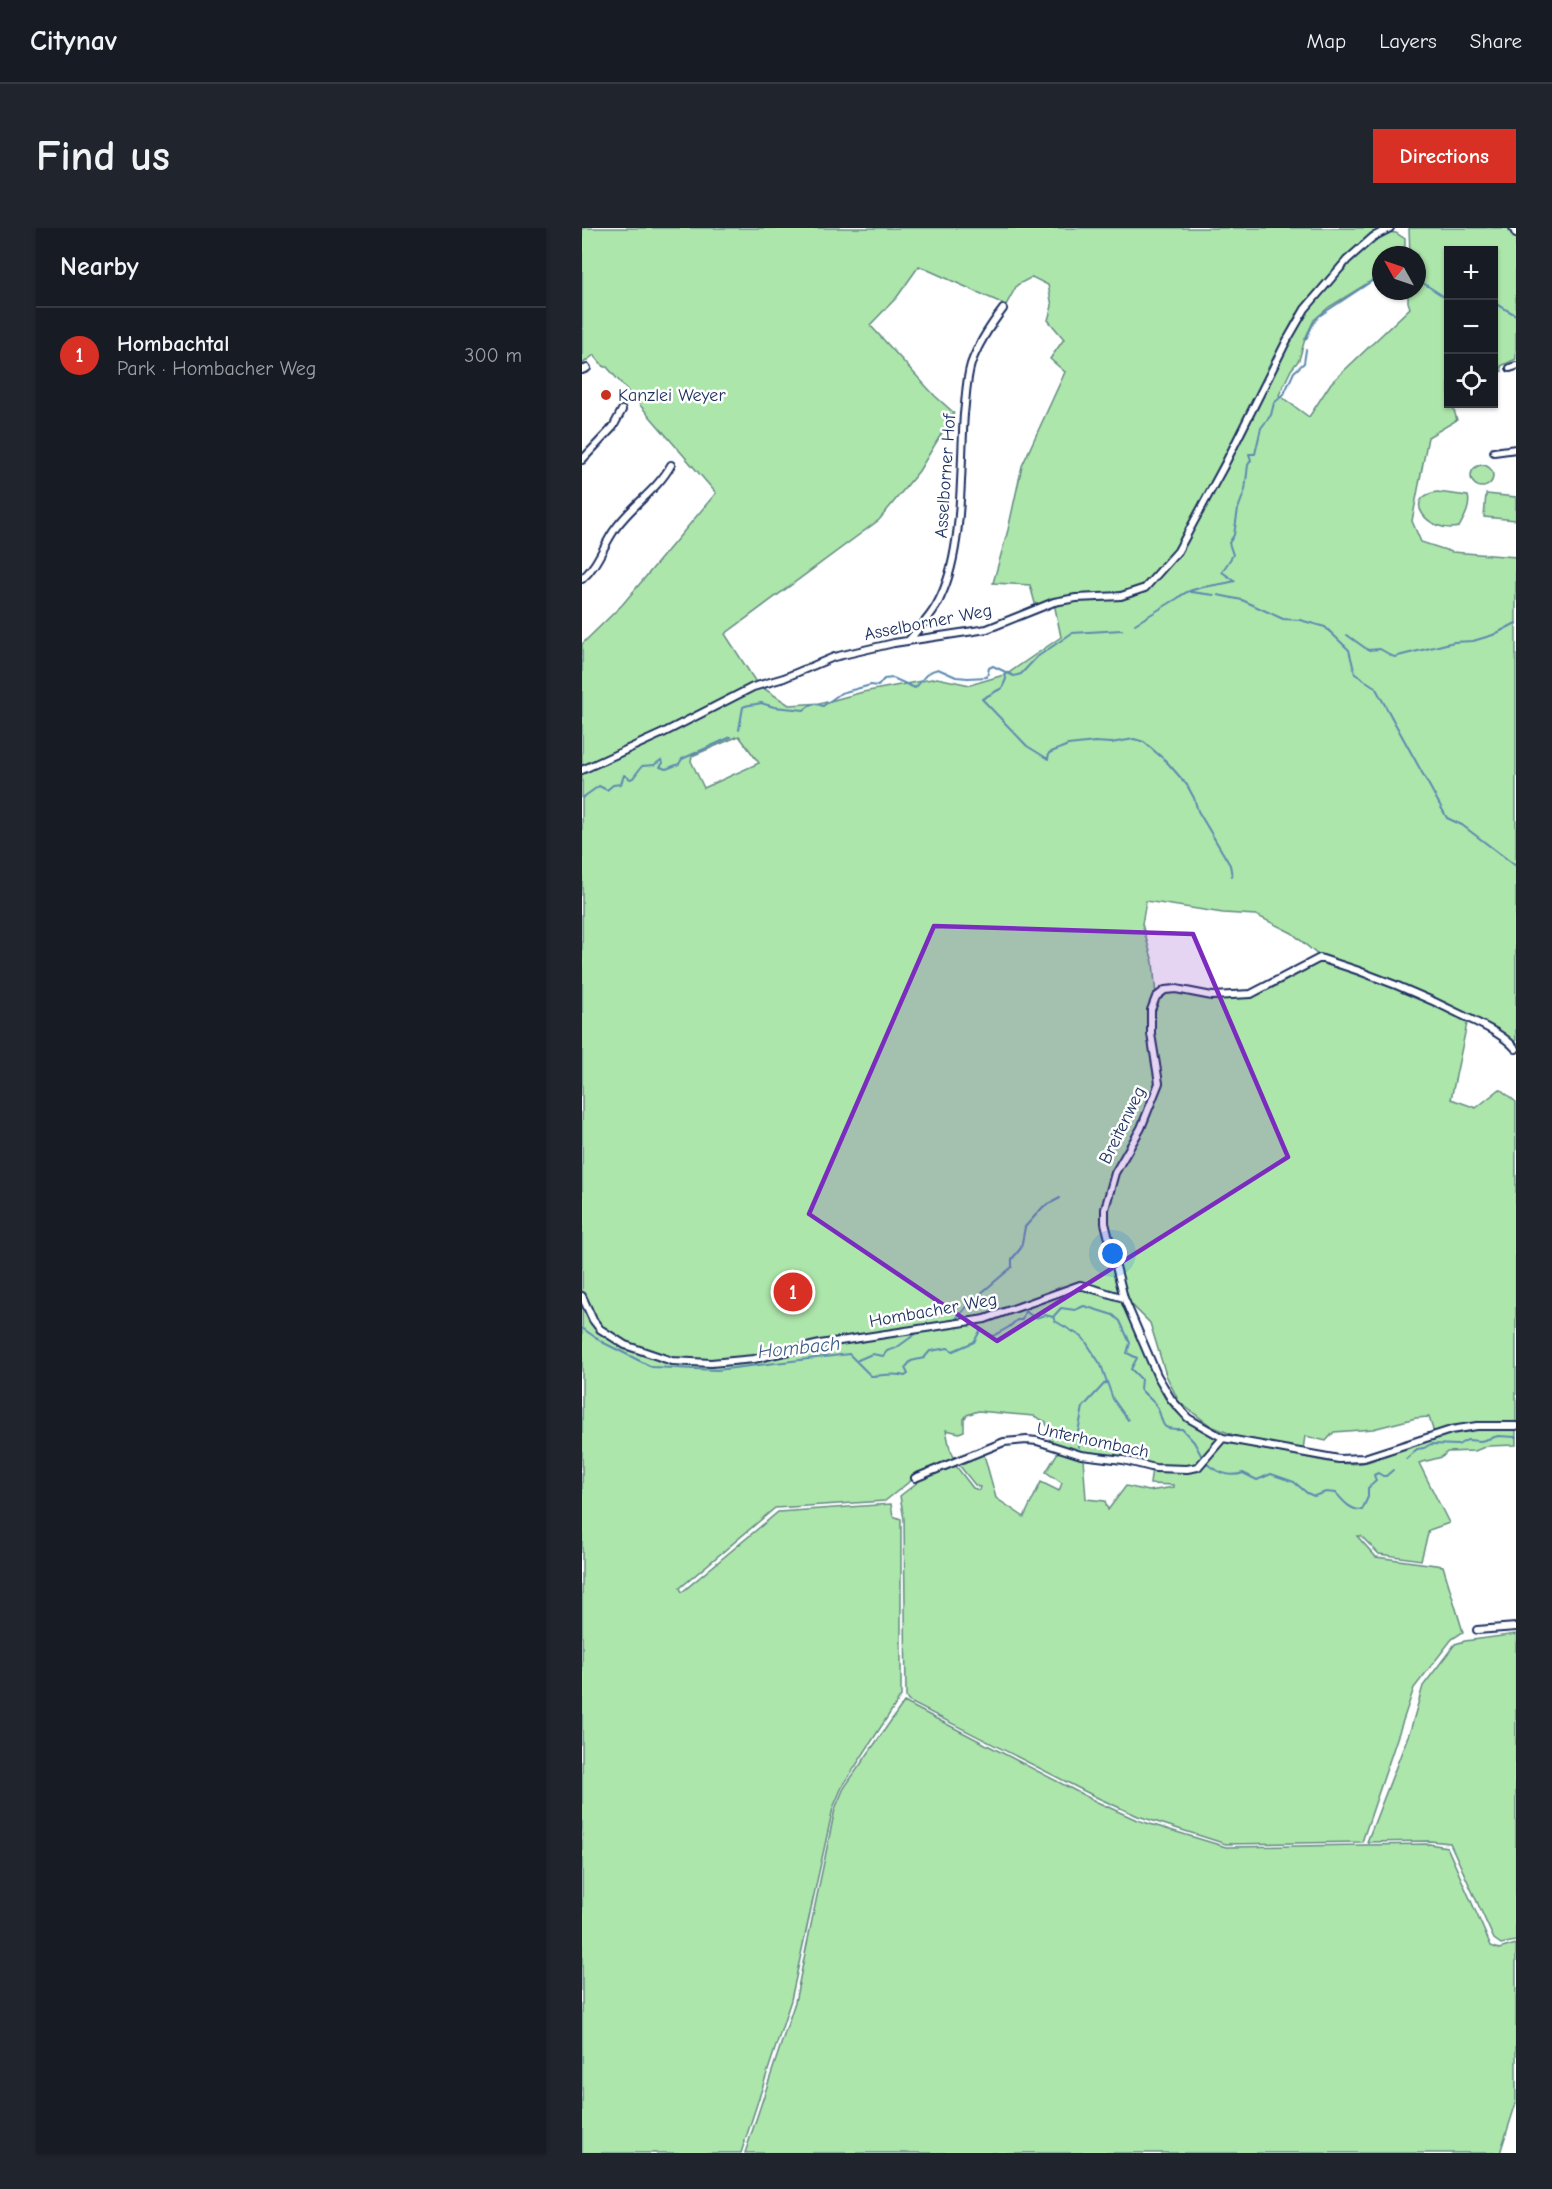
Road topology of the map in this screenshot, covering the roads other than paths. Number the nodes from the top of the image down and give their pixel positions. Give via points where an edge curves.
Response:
1 (1390, 228) edge
2 (1513, 228) edge
3 (1516, 234) edge
4 (1003, 309) dead end
5 (622, 410) dead end
6 (1516, 449) edge
7 (1494, 452) dead end
8 (582, 460) edge
9 (671, 465) dead end
10 (582, 579) edge
11 (909, 641) junction
12 (582, 770) edge
13 (1516, 1048) edge
14 (582, 1296) edge
15 (1124, 1298) junction
16 (1516, 1425) edge
17 (1223, 1438) junction
18 (915, 1478) dead end
19 (1516, 1627) edge
20 (1477, 1630) dead end

1 - 11 street, Asselborner Weg via 1347,260 1299,318 1178,551 1145,588 1122,596 1054,602 987,629
2 - 3 street
4 - 11 street, Asselborner Hof via 970,366 950,572 930,617
5 - 8 street via 613,427
6 - 7 street
9 - 10 street via 613,532 592,570
11 - 12 street, Asselborner Weg via 834,657 753,687
13 - 15 street, Breitenweg via 1490,1029 1380,977 1320,958 1251,994 1212,996 1165,990 1150,1010 1159,1083 1141,1128 1115,1173 1105,1209 1108,1238
14 - 15 street, Hombacher Weg via 600,1329 618,1341 672,1361 711,1363 985,1319 1080,1285
15 - 17 street via 1171,1399 1188,1418
16 - 17 street via 1451,1430 1352,1459
17 - 18 street, Unterhombach via 1198,1467 1187,1469 1155,1468 1081,1455 1027,1440 1004,1442
19 - 20 street

